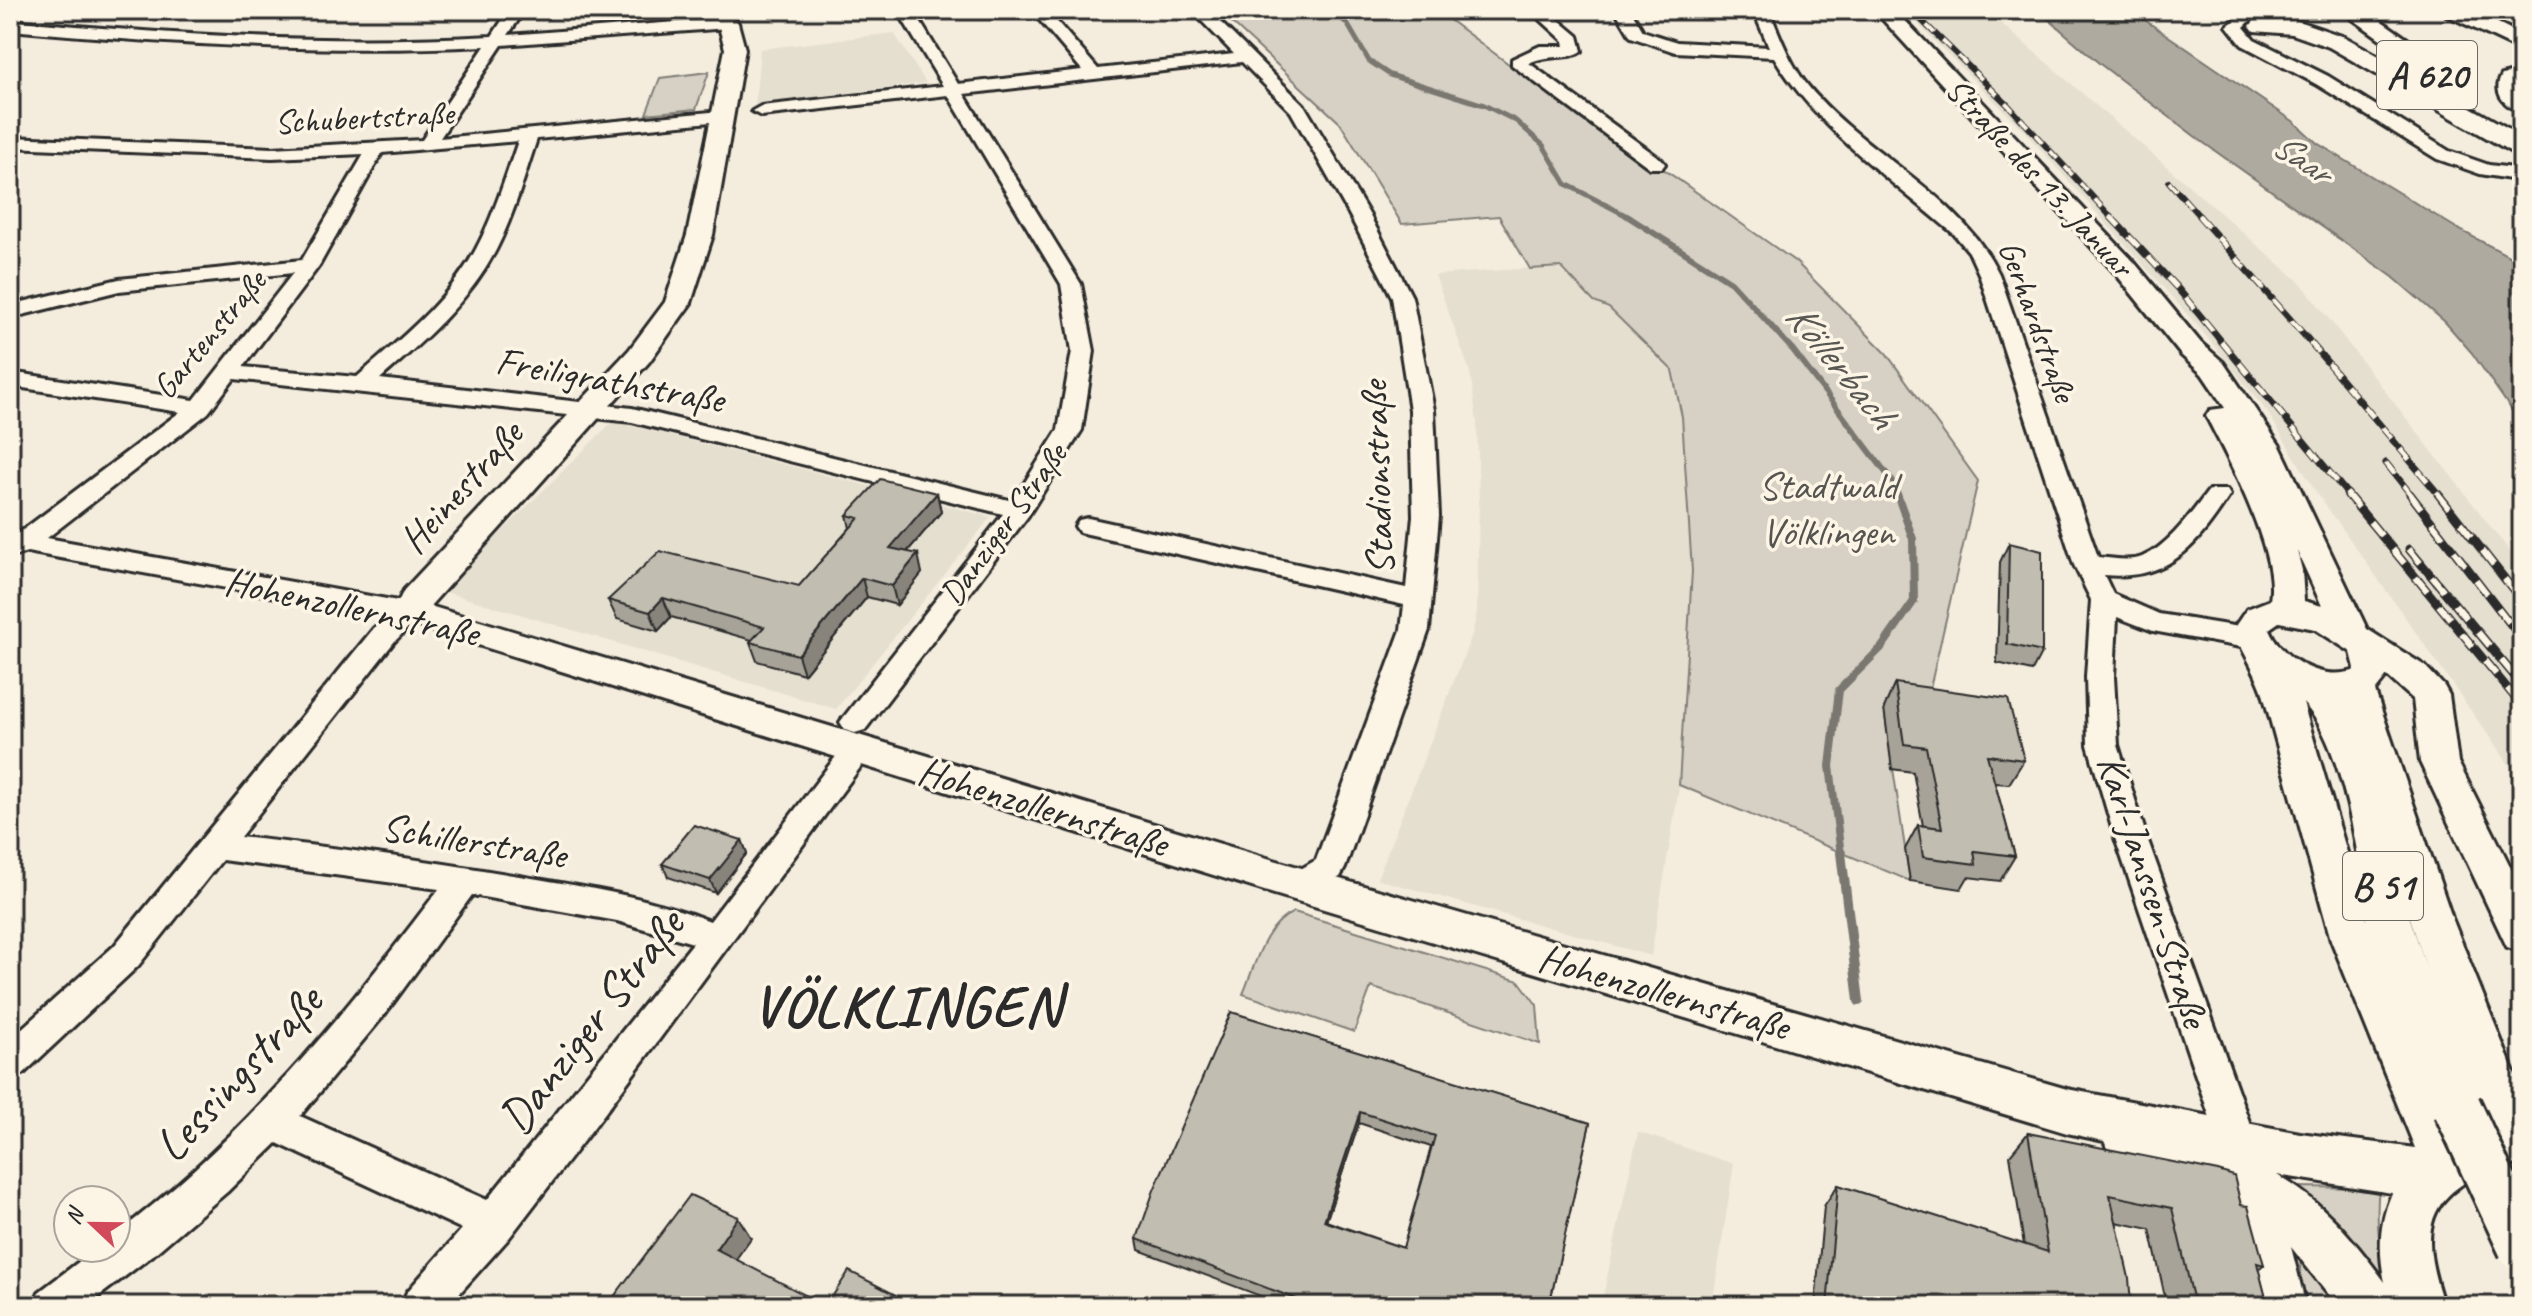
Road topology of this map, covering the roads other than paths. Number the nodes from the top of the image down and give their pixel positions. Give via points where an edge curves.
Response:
1 (517, 10) edge
2 (905, 10) edge
3 (1039, 10) edge
4 (1199, 10) edge
5 (1538, 10) edge
6 (1761, 10) edge
7 (1884, 10) edge
8 (2333, 10) edge
9 (2351, 10) edge
10 (2454, 10) edge
11 (1624, 11) edge
12 (1606, 12) edge
13 (723, 16) edge
14 (2262, 18) edge
15 (10, 25) edge
16 (497, 41) junction
17 (2522, 44) edge
18 (1779, 52) junction
19 (1248, 57) junction
20 (1093, 73) junction
21 (2522, 77) edge
22 (956, 89) junction
23 (2522, 104) edge
24 (761, 111) dead end
25 (721, 116) junction
26 (2522, 124) edge
27 (529, 136) junction
28 (2522, 138) edge
29 (10, 142) edge
30 (427, 145) junction
31 (2522, 147) edge
32 (376, 148) junction
33 (1656, 164) dead end
34 (2522, 175) edge
35 (309, 266) junction
36 (10, 312) edge
37 (2191, 349) junction
38 (228, 372) junction
39 (10, 379) edge
40 (362, 384) junction
41 (200, 408) junction
42 (589, 410) junction
43 (2218, 495) dead end
44 (1019, 510) junction
45 (1088, 526) dead end
46 (15, 544) edge
47 (2087, 565) junction
48 (1420, 600) junction
49 (2104, 600) junction
50 (2285, 610) junction
51 (410, 612) junction
52 (2358, 656) junction
53 (2272, 659) junction
54 (856, 736) junction
55 (213, 846) junction
56 (465, 880) junction
57 (1300, 885) junction
58 (2522, 934) edge
59 (716, 938) junction
60 (10, 1062) edge
61 (272, 1122) junction
62 (2517, 1138) edge
63 (2244, 1163) junction
64 (2441, 1171) junction
65 (495, 1224) junction
66 (2522, 1247) edge
67 (53, 1306) edge
68 (421, 1306) edge
69 (2280, 1306) edge
70 (2370, 1306) edge
71 (2418, 1306) edge

1 - 16 street
2 - 22 street, Danziger Straße
3 - 20 street
4 - 19 street, Stadionstraße
5 - 33 street via 1572,39 1574,51 1540,51 1518,62
6 - 18 street, Gerhardstraße
7 - 37 main road, Straße des 13. Januar via 2125,268
8 - 28 highway, A 620
9 - 26 highway, A 620
10 - 17 highway
11 - 12 street
11 - 18 street via 1637,34 1675,47
13 - 16 street
13 - 25 main road, Heinestraße via 735,49
14 - 31 highway via 2337,42
14 - 34 street via 2253,36 2278,56 2443,155
15 - 16 street via 252,42
16 - 30 street
18 - 47 street, Gerhardstraße via 1800,87 1828,117 1961,230 1978,251
19 - 20 street
19 - 48 street, Stadionstraße via 1298,109 1402,297 1422,410 1426,516
20 - 22 street
21 - 23 highway via 2511,80 2512,96
22 - 24 street
22 - 44 street, Danziger Straße via 1071,284 1083,351 1070,430
25 - 27 street, Schubertstraße
25 - 42 main road, Heinestraße via 700,235 678,303
27 - 30 street, Schubertstraße
27 - 40 street via 476,266 432,320
29 - 32 street, Schubertstraße via 272,153
30 - 32 street, Schubertstraße
32 - 35 street, Gartenstraße
35 - 36 street via 205,273 44,300
35 - 38 street, Gartenstraße
37 - 50 main road, Straße des 13. Januar via 2280,548 2290,593
37 - 52 main road, Straße des 13. Januar via 2213,368 2265,446
38 - 40 street, Freiligrathstraße
38 - 41 street, Gartenstraße
39 - 41 street
40 - 42 street, Freiligrathstraße
41 - 46 street, Gartenstraße
42 - 44 street, Freiligrathstraße via 632,415
42 - 51 main road, Heinestraße via 416,598
43 - 47 street via 2158,561 2145,566
44 - 54 street, Danziger Straße
45 - 48 street
46 - 51 street, Hohenzollernstraße
47 - 49 street, Gerhardstraße
48 - 57 street, Stadionstraße via 1406,662 1329,868
49 - 53 street via 2153,622
49 - 63 street, Karl-Janssen-Straße via 2103,745
50 - 52 main road via 2314,615
50 - 53 main road via 2259,617 2251,629
51 - 54 main road, Hohenzollernstraße
51 - 55 street, Heinestraße via 384,635
52 - 53 main road via 2333,687
52 - 58 main road via 2412,675 2431,695 2439,762
52 - 62 main road, B 51 via 2443,956
53 - 64 main road via 2341,907
53 - 66 main road, B 51, bridge via 2319,696 2347,741 2378,845 2389,926 2457,1107
54 - 57 main road, Hohenzollernstraße
54 - 59 street, Danziger Straße
55 - 56 street, Schillerstraße
55 - 60 street, Heinestraße via 126,956
56 - 59 street, Schillerstraße via 682,924
56 - 61 street, Lessingstraße via 373,1003
57 - 63 main road, Hohenzollernstraße via 2067,1111 2123,1138
59 - 65 street, Danziger Straße
61 - 65 street
61 - 67 street, Lessingstraße via 213,1179
62 - 64 main road
63 - 64 main road via 2277,1164 2300,1156
63 - 69 main road, Karl-Janssen-Straße
63 - 70 main road, Hohenzollernstraße via 2312,1231
64 - 71 main road via 2415,1197 2406,1218 2406,1268
65 - 68 street, Danziger Straße

